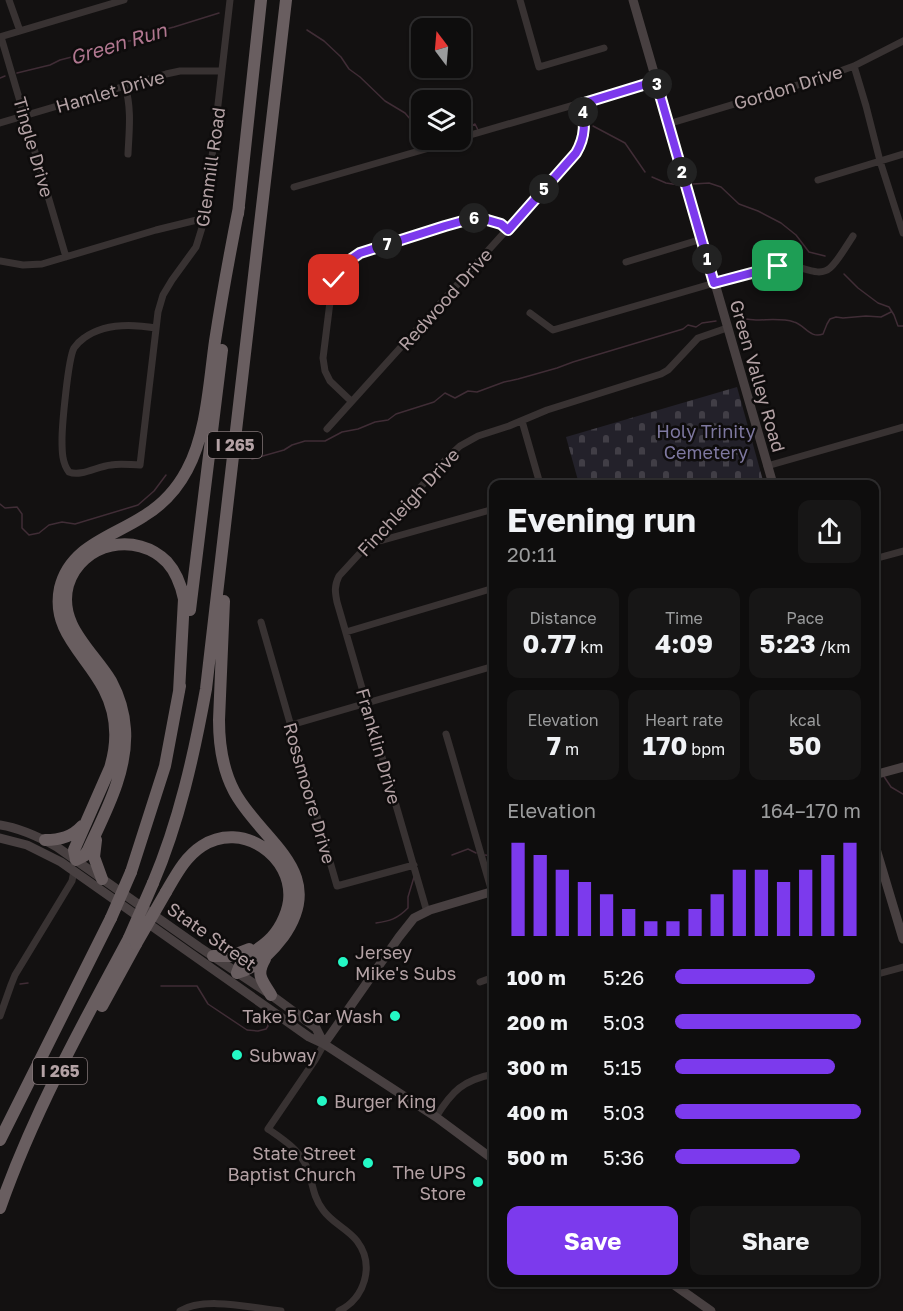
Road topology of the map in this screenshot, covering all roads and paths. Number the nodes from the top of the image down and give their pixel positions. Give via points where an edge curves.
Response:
1 (9, 0) edge
2 (124, 0) edge
3 (230, 0) edge
4 (261, 0) edge
5 (286, 0) edge
6 (520, 0) edge
7 (633, 0) edge
8 (20, 31) junction
9 (1, 37) edge
10 (903, 41) edge
11 (604, 48) dead end
12 (854, 66) junction
13 (222, 71) junction
14 (656, 81) junction
15 (125, 86) junction
16 (581, 104) junction
17 (24, 115) junction
18 (0, 123) edge
19 (668, 124) junction
20 (471, 136) edge
21 (421, 150) edge
22 (128, 154) dead end
23 (903, 154) edge
24 (880, 161) junction
25 (818, 180) dead end
26 (294, 187) dead end
27 (239, 207) junction
28 (205, 218) junction
29 (508, 230) junction
30 (903, 233) edge
31 (853, 236) dead end
32 (702, 239) junction
33 (66, 257) junction
34 (0, 261) edge
35 (626, 262) dead end
36 (714, 283) junction
37 (530, 314) dead end
38 (156, 328) junction
39 (727, 328) junction
40 (351, 401) junction
41 (522, 422) junction
42 (903, 427) edge
43 (327, 429) dead end
44 (767, 466) junction
45 (231, 475) junction
46 (539, 480) edge
47 (772, 480) edge
48 (489, 510) edge
49 (367, 545) junction
50 (903, 551) edge
51 (879, 558) edge
52 (336, 580) joint
53 (489, 589) edge
54 (261, 622) dead end
55 (346, 632) junction
56 (489, 667) edge
57 (179, 692) junction
58 (366, 704) junction
59 (291, 725) junction
60 (446, 734) dead end
61 (900, 768) edge
62 (879, 774) edge
63 (90, 812) junction
64 (0, 825) edge
65 (97, 830) junction
66 (0, 838) edge
67 (45, 840) junction
68 (879, 859) edge
69 (75, 865) junction
70 (414, 865) junction
71 (102, 879) junction
72 (489, 879) edge
73 (489, 893) edge
74 (427, 912) junction
75 (275, 932) junction
76 (903, 939) edge
77 (133, 941) junction
78 (274, 947) junction
79 (213, 956) junction
80 (903, 967) edge
81 (879, 974) edge
82 (234, 978) junction
83 (489, 979) edge
84 (480, 982) dead end
85 (271, 995) junction
86 (0, 1016) edge
87 (324, 1044) junction
88 (489, 1075) edge
89 (436, 1117) junction
90 (0, 1140) edge
91 (489, 1156) edge
92 (0, 1208) edge
93 (677, 1287) edge
94 (180, 1311) edge
95 (280, 1311) edge
96 (339, 1311) edge
97 (711, 1311) edge

1 - 8 street
2 - 8 street
3 - 13 street, Glenmill Road
4 - 27 highway, I 265
5 - 45 highway, I 265
6 - 11 street via 540,67
7 - 14 main road, Green Valley Road
8 - 9 street
9 - 17 street, Tingle Drive
10 - 12 street, Gordon Drive
12 - 19 street, Gordon Drive
12 - 24 street
13 - 15 street, Hamlet Drive via 180,71
13 - 28 street, Glenmill Road
14 - 16 street
14 - 19 main road, Green Valley Road
15 - 17 street, Hamlet Drive
15 - 22 street via 130,107
16 - 20 street
16 - 29 street, Redwood Drive via 585,129 576,153
17 - 18 street, Hamlet Drive
17 - 33 street, Tingle Drive
19 - 32 main road, Green Valley Road
21 - 26 street
23 - 24 street
24 - 25 street
24 - 30 street
27 - 57 highway, I 265
27 - 63 highway via 203,421 190,463 178,484 155,508 80,554 61,585 61,621 103,688 114,722 113,758
28 - 33 street
28 - 38 street, Glenmill Road via 196,247 163,295
29 - 40 street, Redwood Drive
29 - 40 street via 477,217 374,248 344,264 332,286 323,358 330,381
31 - 36 street via 829,269 813,272 778,266
32 - 35 street
32 - 36 main road, Green Valley Road
33 - 34 street via 36,265
36 - 37 street via 553,330
36 - 39 main road, Green Valley Road
38 - 38 street, Glenmill Road via 140,465 119,464 69,472 62,440 75,347 97,331 112,327
39 - 41 street, Finchleigh Drive via 698,338 661,374 547,410
39 - 44 main road, Green Valley Road
40 - 43 street, Redwood Drive
41 - 46 street
41 - 49 street, Finchleigh Drive via 460,446
42 - 44 street
44 - 47 main road, Green Valley Road
45 - 77 highway, I 265, bridge via 198,734 178,811
45 - 78 highway via 219,736 224,766 235,793 285,854 298,886 296,909 288,929
48 - 49 street
49 - 52 street, Finchleigh Drive
50 - 51 street
52 - 55 street, Franklin Drive via 334,591
53 - 55 street
54 - 59 street, Rossmoore Drive
55 - 58 street, Franklin Drive
56 - 58 street
57 - 65 highway via 184,599 176,574 159,555 136,545 111,544 88,555 71,579 66,608 74,630 116,692 126,741 114,791
57 - 90 highway, I 265, bridge via 165,766 131,872
58 - 59 street
58 - 70 street, Franklin Drive
59 - 70 street, Rossmoore Drive via 337,886
60 - 72 street
61 - 62 main road
63 - 67 highway via 74,833
63 - 69 highway via 74,850
64 - 67 main road
65 - 69 highway
65 - 71 highway via 94,857
66 - 69 main road
67 - 69 main road
68 - 76 main road
69 - 71 main road, State Street
69 - 82 main road, State Street
69 - 86 street via 72,881 11,985
70 - 74 street, Franklin Drive
71 - 79 main road, State Street
73 - 74 main road
74 - 87 main road via 414,918 402,932
75 - 77 highway, bridge via 289,903 283,868 260,844 226,837 204,845 185,861
75 - 79 highway via 237,955
75 - 82 highway via 242,960
77 - 92 highway via 39,1113
78 - 82 highway
78 - 85 highway via 260,969
79 - 82 main road, State Street
80 - 81 street
82 - 85 main road, State Street
82 - 87 main road, State Street via 309,1037
83 - 84 street
85 - 87 main road, State Street via 316,1028
87 - 89 main road, State Street
87 - 96 street via 268,1129 301,1155 322,1209 356,1239 365,1256 364,1286 354,1301
88 - 89 street via 457,1088
89 - 91 main road, State Street
93 - 97 main road
94 - 95 street via 209,1303

